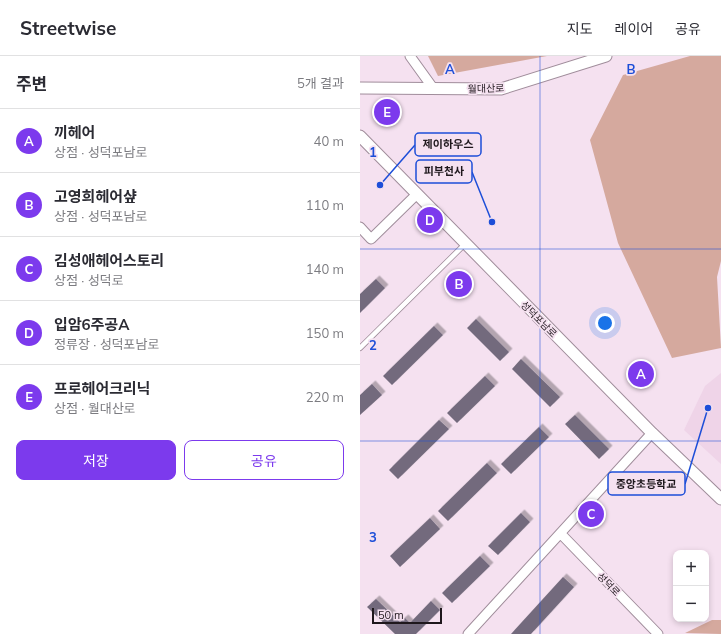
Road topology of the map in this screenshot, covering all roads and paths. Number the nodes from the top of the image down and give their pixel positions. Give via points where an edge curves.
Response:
1 (410, 56) edge
2 (606, 56) edge
3 (360, 88) edge
4 (434, 88) junction
5 (360, 136) edge
6 (417, 194) junction
7 (360, 227) edge
8 (465, 243) junction
9 (360, 348) edge
10 (652, 433) junction
11 (721, 499) edge
12 (561, 534) junction
13 (468, 634) edge
14 (658, 634) edge

1 - 4 street
2 - 4 street, 월대산로 via 501,89
3 - 4 street, 월대산로
5 - 6 street, 성덕포남로
6 - 7 street via 371,239
6 - 8 street, 성덕포남로
8 - 9 lane
8 - 10 street, 성덕포남로
10 - 11 street, 성덕포남로
10 - 12 street
12 - 13 street
12 - 14 street, 성덕로

